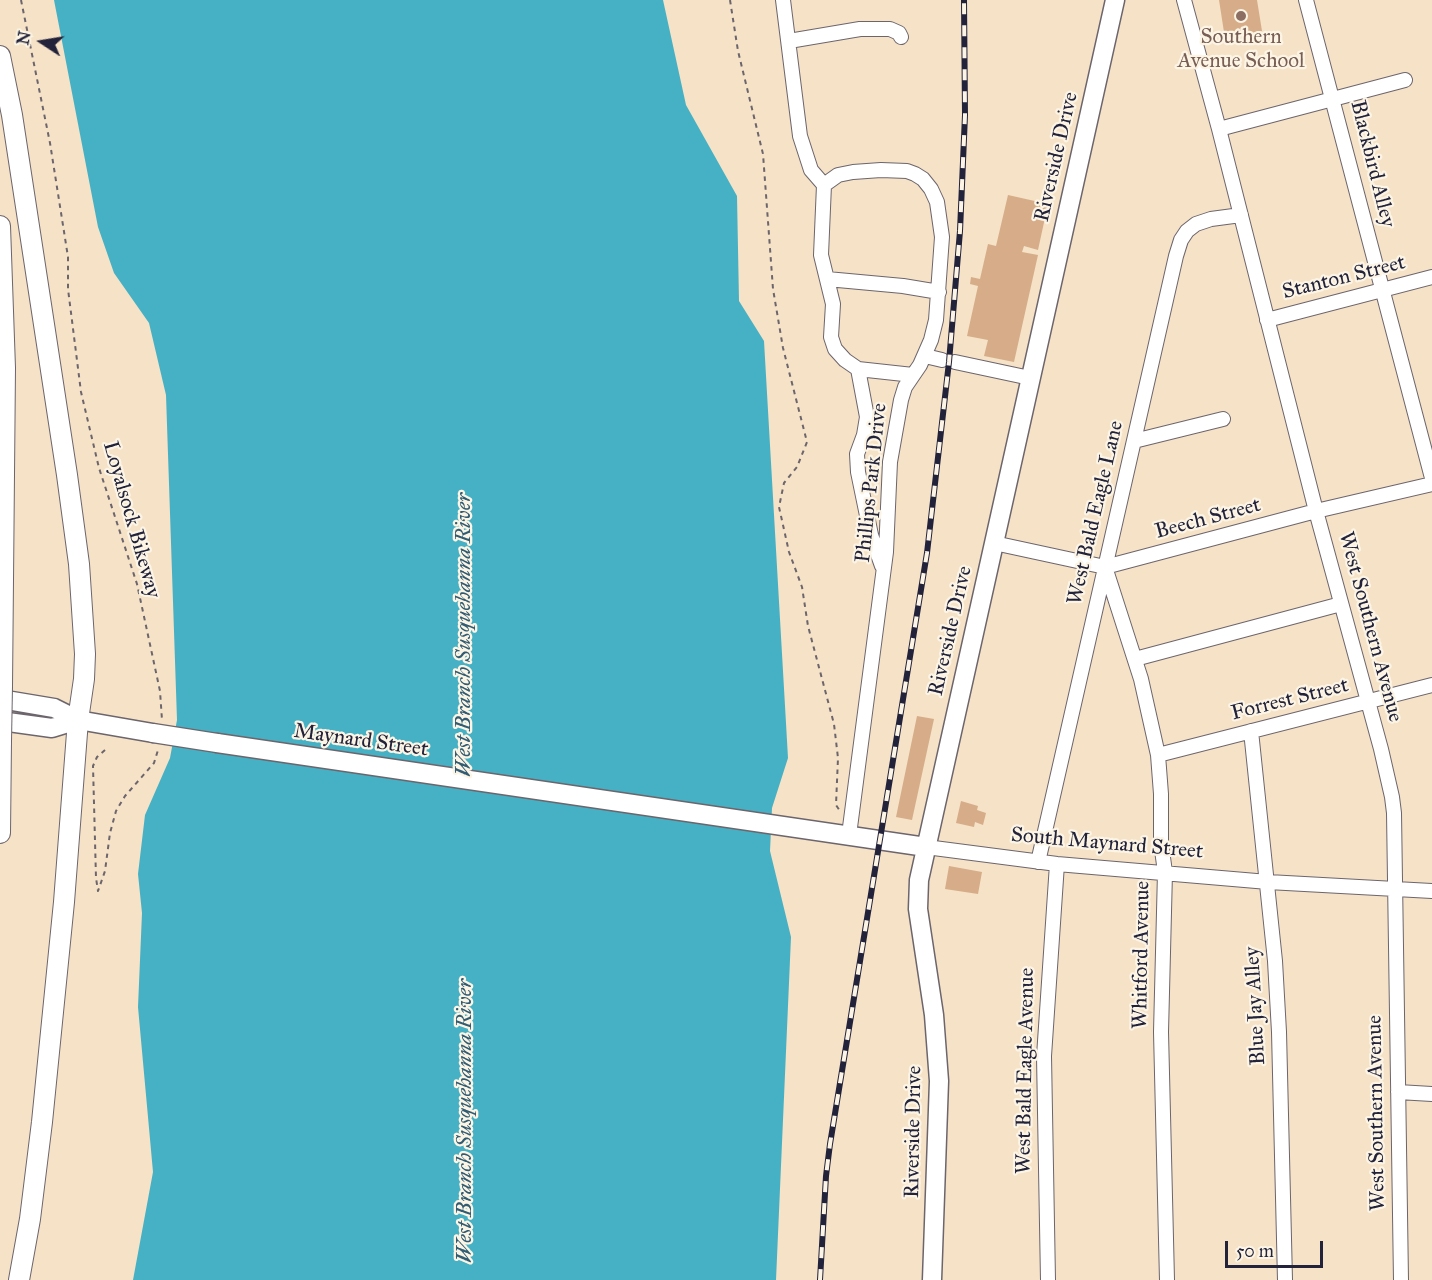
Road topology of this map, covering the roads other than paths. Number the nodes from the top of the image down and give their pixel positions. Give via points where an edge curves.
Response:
1 (783, 0) edge
2 (1116, 0) edge
3 (1184, 0) edge
4 (1306, 0) edge
5 (901, 37) dead end
6 (789, 41) junction
7 (0, 56) edge
8 (1405, 80) dead end
9 (1333, 99) junction
10 (1219, 129) junction
11 (824, 185) junction
12 (1241, 215) junction
13 (0, 226) edge
14 (1432, 277) edge
15 (827, 279) junction
16 (1382, 290) junction
17 (939, 292) junction
18 (1267, 320) junction
19 (925, 356) junction
20 (858, 369) junction
21 (913, 375) junction
22 (1030, 378) junction
23 (1223, 419) dead end
24 (1134, 441) junction
25 (1432, 478) edge
26 (1432, 484) edge
27 (1316, 511) junction
28 (994, 543) junction
29 (1105, 567) junction
30 (883, 571) junction
31 (1341, 604) junction
32 (1135, 659) junction
33 (1432, 685) edge
34 (1, 692) edge
35 (1368, 702) junction
36 (78, 720) junction
37 (0, 721) edge
38 (1251, 731) junction
39 (1, 741) edge
40 (1158, 755) junction
41 (780, 825) joint
42 (0, 833) edge
43 (849, 836) junction
44 (926, 847) junction
45 (1038, 862) junction
46 (1057, 864) junction
47 (1165, 872) junction
48 (1268, 882) junction
49 (1394, 888) junction
50 (1432, 891) edge
51 (1398, 1092) junction
52 (1432, 1094) edge
53 (19, 1280) edge
54 (932, 1280) edge
55 (1048, 1280) edge
56 (1167, 1280) edge
57 (1285, 1280) edge
58 (1401, 1280) edge

1 - 6 street
2 - 22 main road, Riverside Drive
3 - 10 street, West Southern Avenue
4 - 9 street, Blackbird Alley
5 - 6 street via 890,29 860,29
6 - 11 street via 800,136 811,170
7 - 36 highway via 79,564 85,654
8 - 9 street
9 - 10 street
9 - 16 street, Blackbird Alley
10 - 12 street, West Southern Avenue
11 - 15 street via 821,255
11 - 17 street, Phillips Park Drive via 838,175 881,170 907,171 923,179 937,202 942,225
12 - 18 street, West Southern Avenue
12 - 24 street, West Bald Eagle Lane via 1196,224 1181,240
13 - 34 highway via 5,368
14 - 16 street, Stanton Street
15 - 17 street
15 - 20 street via 833,304 831,337 835,349
16 - 18 street, Stanton Street
16 - 25 street, Blackbird Alley
17 - 19 street, Phillips Park Drive
18 - 27 street, West Southern Avenue
19 - 21 street, Phillips Park Drive
19 - 22 street
20 - 21 street
20 - 30 street via 867,417 856,454 858,472
21 - 30 street, Phillips Park Drive via 901,400 890,462
22 - 28 main road, Riverside Drive
23 - 24 street
24 - 29 street, West Bald Eagle Lane
26 - 27 street, Beech Street
27 - 29 street, Beech Street
27 - 31 street, West Southern Avenue
28 - 29 street, Beech Street
28 - 44 main road, Riverside Drive
29 - 32 street, Whitford Avenue
29 - 45 street, West Bald Eagle Lane
30 - 43 street, Phillips Park Drive
31 - 32 street
31 - 35 street, West Southern Avenue
32 - 40 street, Whitford Avenue
33 - 35 street, Forrest Street
34 - 36 main road, Maynard Street via 54,708
34 - 39 highway, bridge
35 - 38 street, Forrest Street
35 - 49 street, West Southern Avenue via 1392,797
36 - 37 main road, Maynard Street via 52,728
36 - 41 main road, Maynard Street, bridge
36 - 53 highway via 46,1092
38 - 40 street, Forrest Street
38 - 48 street, Blue Jay Alley
39 - 42 highway
40 - 47 street, Whitford Avenue
41 - 43 main road, South Maynard Street
43 - 44 main road, South Maynard Street
44 - 45 street, South Maynard Street
44 - 54 main road, Riverside Drive via 918,909 934,1015 939,1081
45 - 46 street, South Maynard Street
46 - 47 street, South Maynard Street
46 - 55 street, West Bald Eagle Avenue via 1044,1056
47 - 48 street, South Maynard Street
47 - 56 street, Whitford Avenue via 1161,1032
48 - 49 street, South Maynard Street
48 - 57 street, Blue Jay Alley via 1279,1032
49 - 50 street, South Maynard Street
49 - 51 street, West Southern Avenue
51 - 52 street
51 - 58 street, West Southern Avenue

